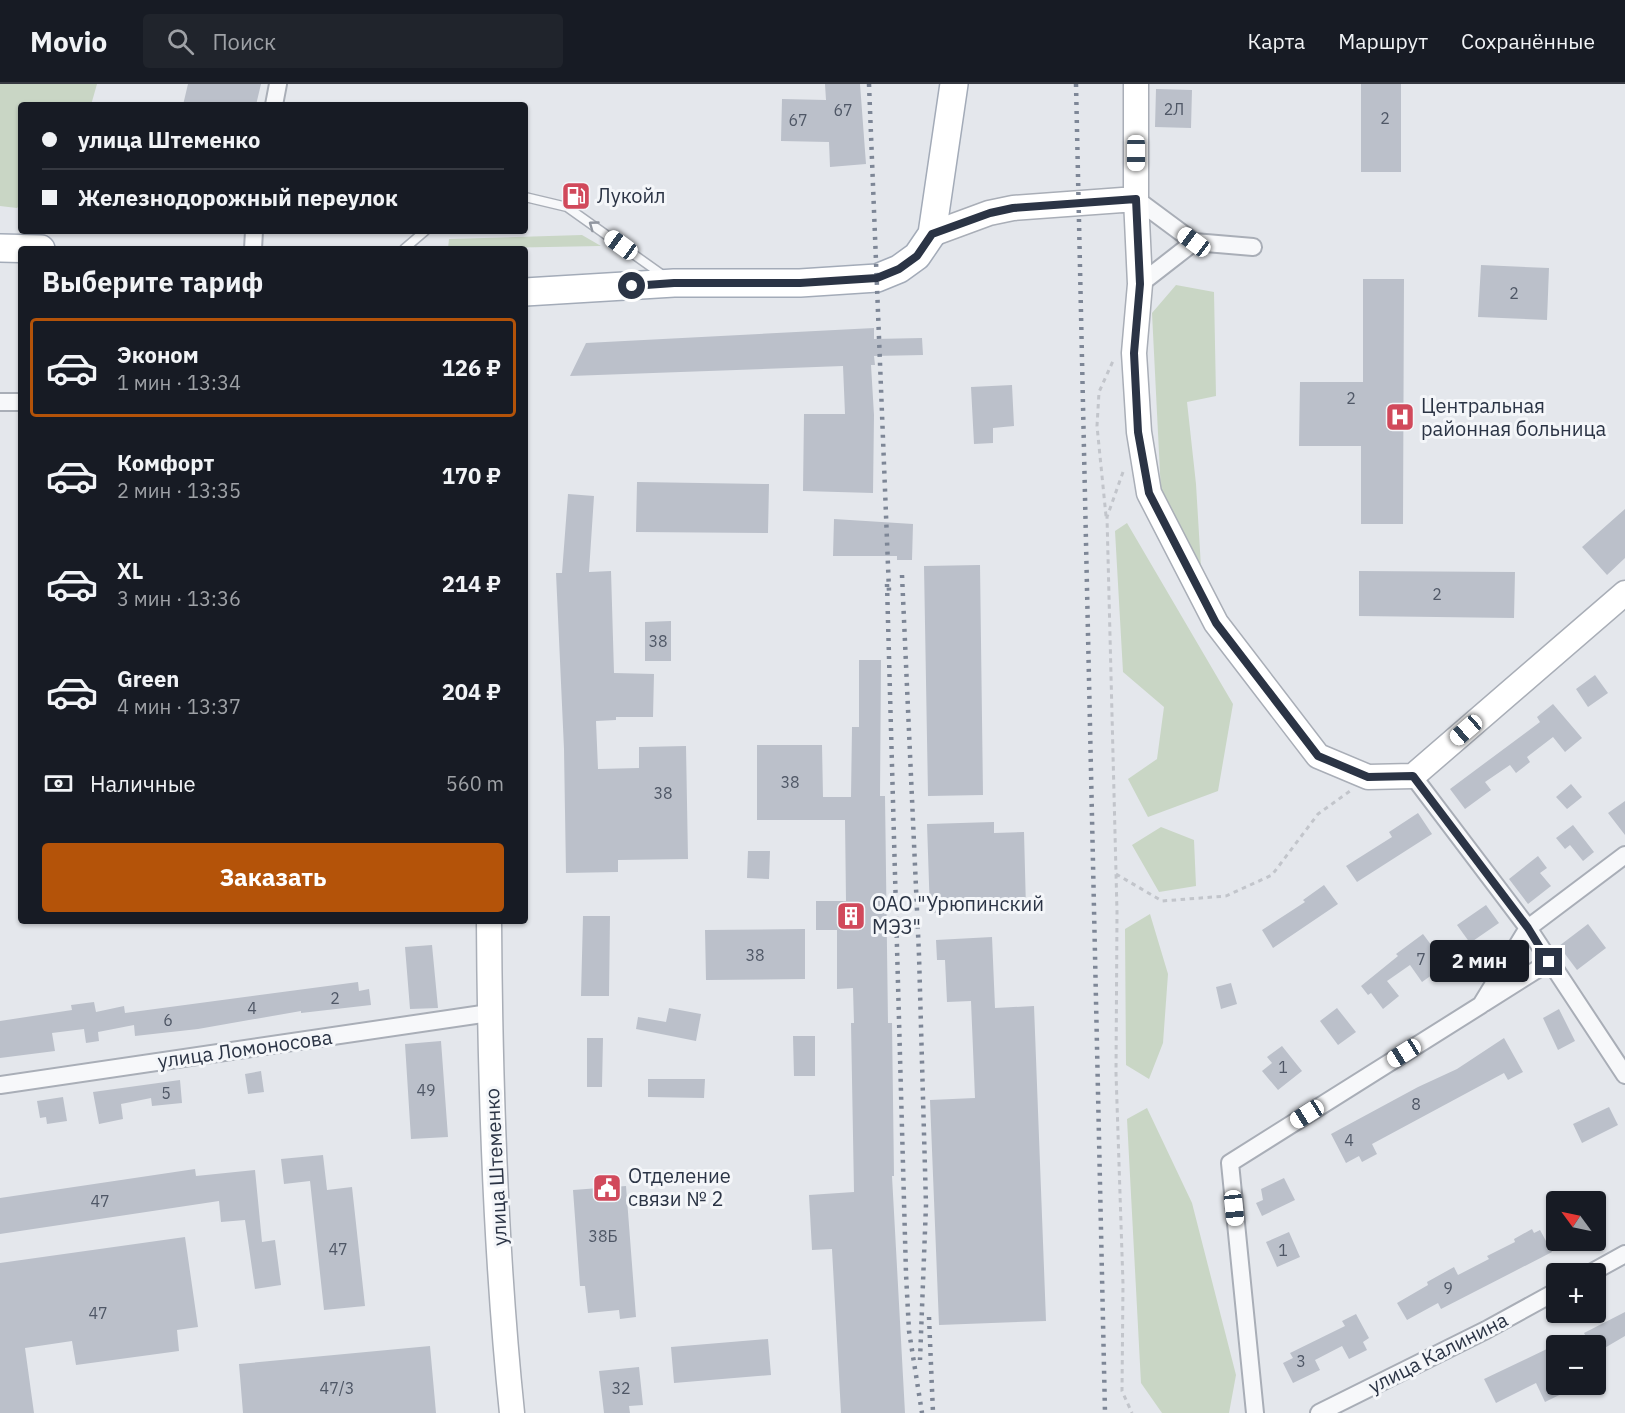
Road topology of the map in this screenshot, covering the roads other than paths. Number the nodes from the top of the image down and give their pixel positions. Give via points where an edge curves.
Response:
1 (278, 84) edge
2 (954, 84) edge
3 (1136, 84) edge
4 (275, 102) edge
5 (528, 198) edge
6 (1136, 199) junction
7 (422, 234) edge
8 (932, 234) junction
9 (1194, 242) junction
10 (408, 246) edge
11 (1253, 247) dead end
12 (0, 248) edge
13 (18, 248) edge
14 (674, 283) junction
15 (1140, 284) junction
16 (528, 294) edge
17 (0, 402) edge
18 (18, 402) edge
19 (1625, 592) edge
20 (1413, 776) junction
21 (1625, 855) edge
22 (489, 924) edge
23 (1528, 928) junction
24 (1549, 962) junction
25 (1481, 1005) junction
26 (489, 1013) junction
27 (1625, 1074) edge
28 (0, 1085) edge
29 (1625, 1254) edge
30 (1606, 1265) edge
31 (1546, 1297) edge
32 (512, 1413) edge
33 (1256, 1413) edge
34 (1319, 1413) edge

1 - 4 street
2 - 8 main road
3 - 6 main road
14 -> 5 lane via 567,207
6 - 8 main road via 1013,208
6 - 9 street
6 - 15 main road
7 - 10 lane
8 - 14 main road via 917,256 877,278 800,283
9 - 11 street
9 - 15 street
12 - 13 main road
14 - 16 main road
15 - 20 main road via 1134,353 1138,432 1149,493 1216,623 1318,756 1368,777
17 - 18 street
19 - 20 main road
20 - 23 street
21 - 23 street
22 - 26 main road, улица Штеменко
23 - 24 street
23 - 25 street
24 - 25 street
24 - 27 street
25 - 33 street via 1230,1163
26 - 28 street, улица Ломоносова
26 - 32 main road, улица Штеменко
29 - 30 street
31 - 34 street, улица Калинина

